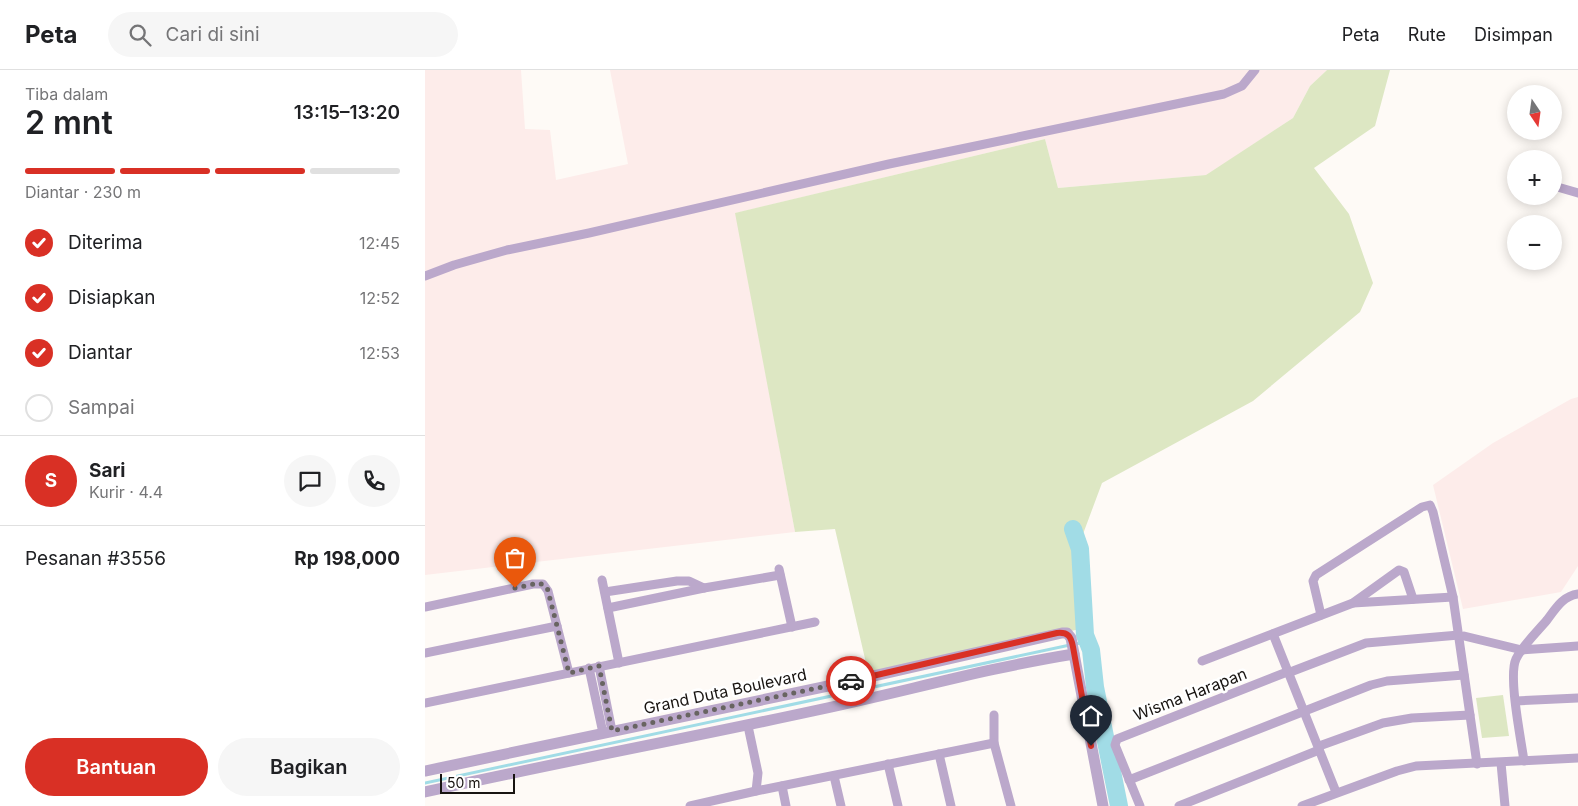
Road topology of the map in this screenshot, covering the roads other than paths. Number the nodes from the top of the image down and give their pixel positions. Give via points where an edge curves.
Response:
1 (1255, 70) edge
2 (1562, 188) edge
3 (1578, 193) edge
4 (425, 276) edge
5 (602, 580) dead end
6 (704, 588) junction
7 (605, 592) junction
8 (1578, 594) edge
9 (1453, 597) junction
10 (1413, 599) junction
11 (1353, 603) junction
12 (425, 607) edge
13 (609, 608) junction
14 (1321, 615) junction
15 (815, 622) dead end
16 (557, 626) junction
17 (792, 627) junction
18 (1276, 633) junction
19 (1461, 635) junction
20 (1073, 646) junction
21 (1578, 646) edge
22 (1521, 650) junction
23 (425, 653) edge
24 (1202, 661) dead end
25 (619, 663) junction
26 (594, 668) junction
27 (1290, 671) junction
28 (569, 673) junction
29 (1464, 675) junction
30 (846, 685) junction
31 (1578, 698) edge
32 (1516, 701) junction
33 (843, 702) junction
34 (425, 703) edge
35 (1305, 710) junction
36 (994, 715) dead end
37 (1470, 715) junction
38 (748, 726) junction
39 (608, 732) junction
40 (994, 743) junction
41 (1320, 748) junction
42 (939, 754) junction
43 (1578, 758) edge
44 (1524, 761) junction
45 (1501, 763) junction
46 (888, 764) junction
47 (1477, 764) junction
48 (484, 769) junction
49 (425, 771) edge
50 (834, 776) junction
51 (1129, 780) junction
52 (782, 786) junction
53 (756, 791) junction
54 (425, 792) edge
55 (1338, 792) junction
56 (730, 802) edge
57 (690, 806) edge
58 (786, 806) edge
59 (841, 806) edge
60 (898, 806) edge
61 (951, 806) edge
62 (1011, 806) edge
63 (1103, 806) edge
64 (1139, 806) edge
65 (1179, 806) edge
66 (1302, 806) edge
67 (1505, 806) edge

1 - 4 street via 1241,86 1224,94 889,164 507,250
2 - 3 street
5 - 7 street
6 - 7 street via 677,581
6 - 13 street
6 - 17 street via 779,572
7 - 13 street
8 - 22 street via 1562,601
9 - 10 street
9 - 14 street via 1433,512 1430,505 1426,505 1316,575 1313,581
9 - 19 street
10 - 11 street
10 - 11 street via 1401,570
11 - 14 street
12 - 16 street via 539,583 549,591
13 - 25 street
14 - 18 street
15 - 17 street
16 - 23 street
16 - 28 street
17 - 25 street
18 - 24 street
18 - 27 street
19 - 22 street
19 - 27 street via 1366,644
19 - 29 street
20 - 30 street, Grand Duta Boulevard via 1067,634 1057,633
20 - 33 street, Grand Duta Boulevard
20 - 63 street
21 - 22 street
22 - 32 street via 1513,666
25 - 26 street
26 - 28 street
26 - 39 street
27 - 35 street
27 - 51 street, Wisma Harapan via 1119,738 1115,744
28 - 34 street
29 - 35 street via 1371,684
29 - 37 street
30 - 33 street
30 - 39 street, Grand Duta Boulevard
31 - 32 street
32 - 44 street
33 - 38 street, Grand Duta Boulevard
35 - 41 street
35 - 51 street
36 - 40 street
37 - 41 street via 1383,723
37 - 47 street
38 - 48 street, Grand Duta Boulevard
38 - 53 street via 758,773
39 - 48 street, Grand Duta Boulevard
40 - 42 street
40 - 62 street
41 - 55 street
41 - 65 street
42 - 46 street
42 - 61 street
43 - 44 street
44 - 45 street
45 - 47 street
45 - 67 street
46 - 50 street
46 - 60 street
47 - 55 street via 1407,768
48 - 49 street, Grand Duta Boulevard
48 - 54 street, Grand Duta Boulevard
50 - 52 street
50 - 59 street
51 - 64 street, Wisma Harapan
52 - 53 street
52 - 58 street
53 - 56 street
55 - 66 street
56 - 57 street

